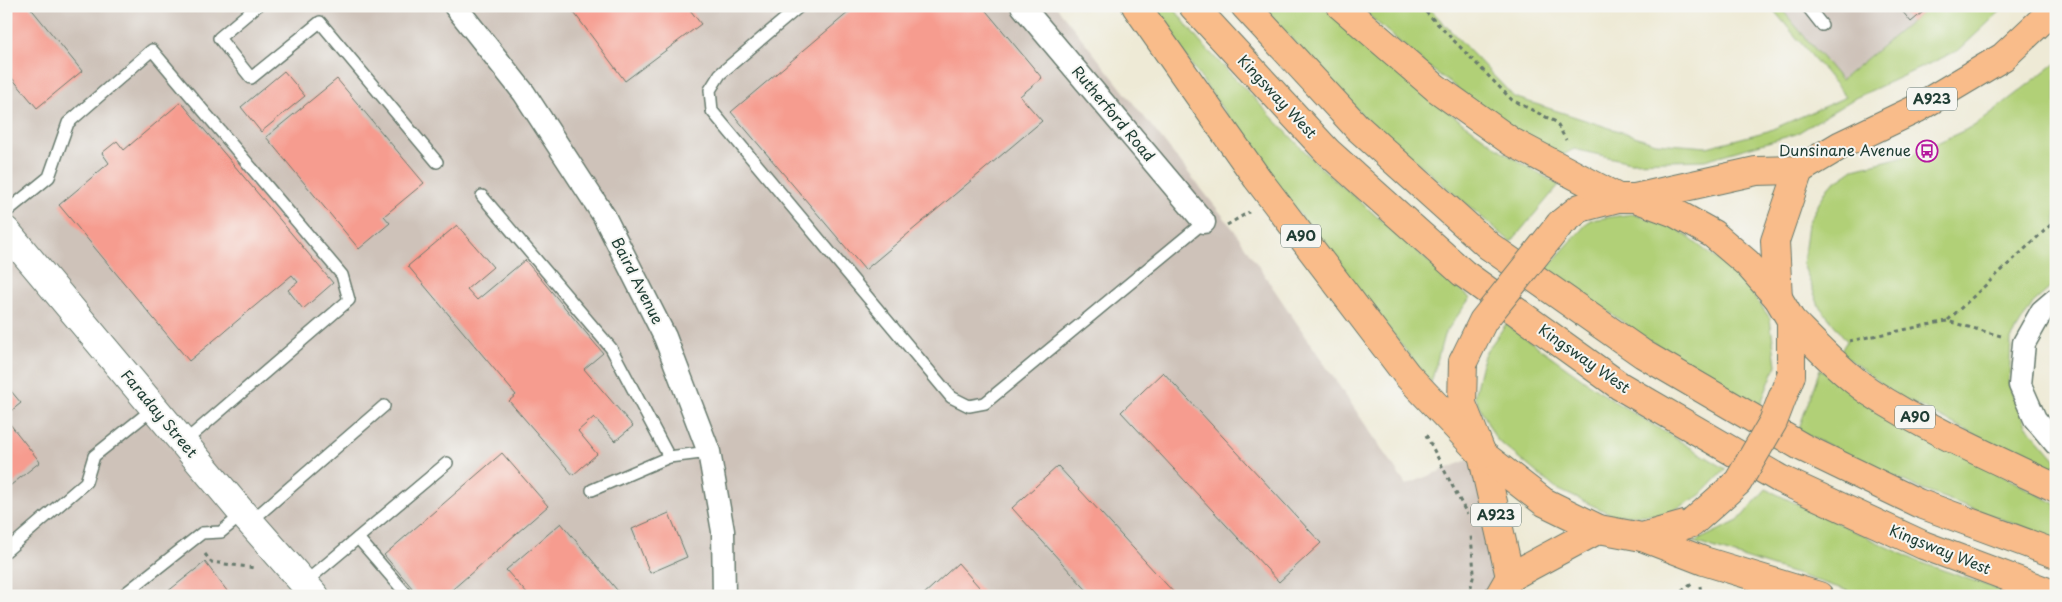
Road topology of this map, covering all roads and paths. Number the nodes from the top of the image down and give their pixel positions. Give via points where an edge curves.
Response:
1 (257, 6) edge
2 (455, 6) edge
3 (800, 6) edge
4 (1022, 6) edge
5 (1136, 6) edge
6 (1193, 6) edge
7 (1245, 6) edge
8 (1342, 6) edge
9 (1420, 6) edge
10 (1806, 6) edge
11 (2052, 10) edge
12 (1822, 25) dead end
13 (437, 162) dead end
14 (1562, 168) junction
15 (1799, 170) junction
16 (482, 196) dead end
17 (1626, 198) junction
18 (1255, 209) dead end
19 (6, 212) edge
20 (2056, 220) edge
21 (1204, 222) junction
22 (6, 231) edge
23 (2049, 305) edge
24 (1784, 309) junction
25 (1947, 320) junction
26 (2024, 343) junction
27 (1819, 348) junction
28 (384, 406) dead end
29 (154, 408) junction
30 (1424, 432) dead end
31 (183, 443) junction
32 (2056, 444) edge
33 (709, 452) junction
34 (1482, 454) junction
35 (669, 457) junction
36 (447, 463) dead end
37 (2056, 488) edge
38 (592, 490) dead end
39 (246, 518) junction
40 (1470, 519) dead end
41 (1471, 528) dead end
42 (1599, 529) junction
43 (1642, 537) junction
44 (358, 538) junction
45 (194, 540) junction
46 (6, 551) edge
47 (277, 553) junction
48 (2056, 554) edge
49 (1699, 579) dead end
50 (1504, 586) edge
51 (309, 590) edge
52 (2056, 594) edge
53 (122, 596) edge
54 (408, 596) edge
55 (724, 596) edge
56 (1469, 596) edge
57 (1675, 596) edge
58 (1819, 596) edge

1 - 13 lane via 219,38 251,78 320,22
2 - 33 street, Baird Avenue via 524,94 604,216 665,337
3 - 21 lane via 720,74 710,90 712,111 951,397 969,406 985,403
4 - 21 street, Rutherford Road
5 - 34 main road, A90 via 1257,178 1407,375
6 - 52 main road, Kingsway West via 1328,152 1463,273 1620,386 1780,479 1923,545
7 - 48 main road via 1356,127 1489,246 1643,354 1802,447 1918,503
8 - 14 main road via 1436,88 1512,142
9 - 14 path via 1512,100 1556,122 1569,153
10 - 12 lane
11 - 15 main road, A923 via 2003,57 1916,109
14 - 17 main road
15 - 17 main road, A923 via 1756,171
15 - 24 main road via 1775,241
16 - 35 lane via 611,348
17 - 24 main road via 1675,213 1713,234 1747,263
17 - 34 main road, bridge via 1580,208 1560,224 1483,321 1463,362 1462,404
18 - 21 path via 1219,230
19 - 31 lane via 49,177 68,123 152,50 342,275 349,300
20 - 25 path
22 - 29 street, Faraday Street
23 - 26 street
24 - 27 main road, A90
24 - 43 main road, bridge via 1791,376 1773,422 1738,482 1692,523
25 - 26 path
25 - 27 path
26 - 32 street via 2020,384 2034,419
27 - 37 main road, A90 via 1869,391 1953,439
28 - 39 lane
29 - 31 street, Faraday Street
29 - 46 lane via 94,456 86,482
30 - 40 path
31 - 39 street, Faraday Street
33 - 35 lane
33 - 55 street, Baird Avenue via 723,531
34 - 42 main road via 1544,502
34 - 50 main road, A923
35 - 38 lane
36 - 44 lane
39 - 45 lane via 222,532 202,533
39 - 47 street, Faraday Street
41 - 56 path via 1474,573
42 - 43 main road
42 - 50 main road, A923
43 - 58 main road via 1704,561
44 - 51 lane
44 - 54 lane
45 - 47 path via 211,562 259,569
45 - 53 lane
47 - 51 street, Faraday Street
49 - 57 path

